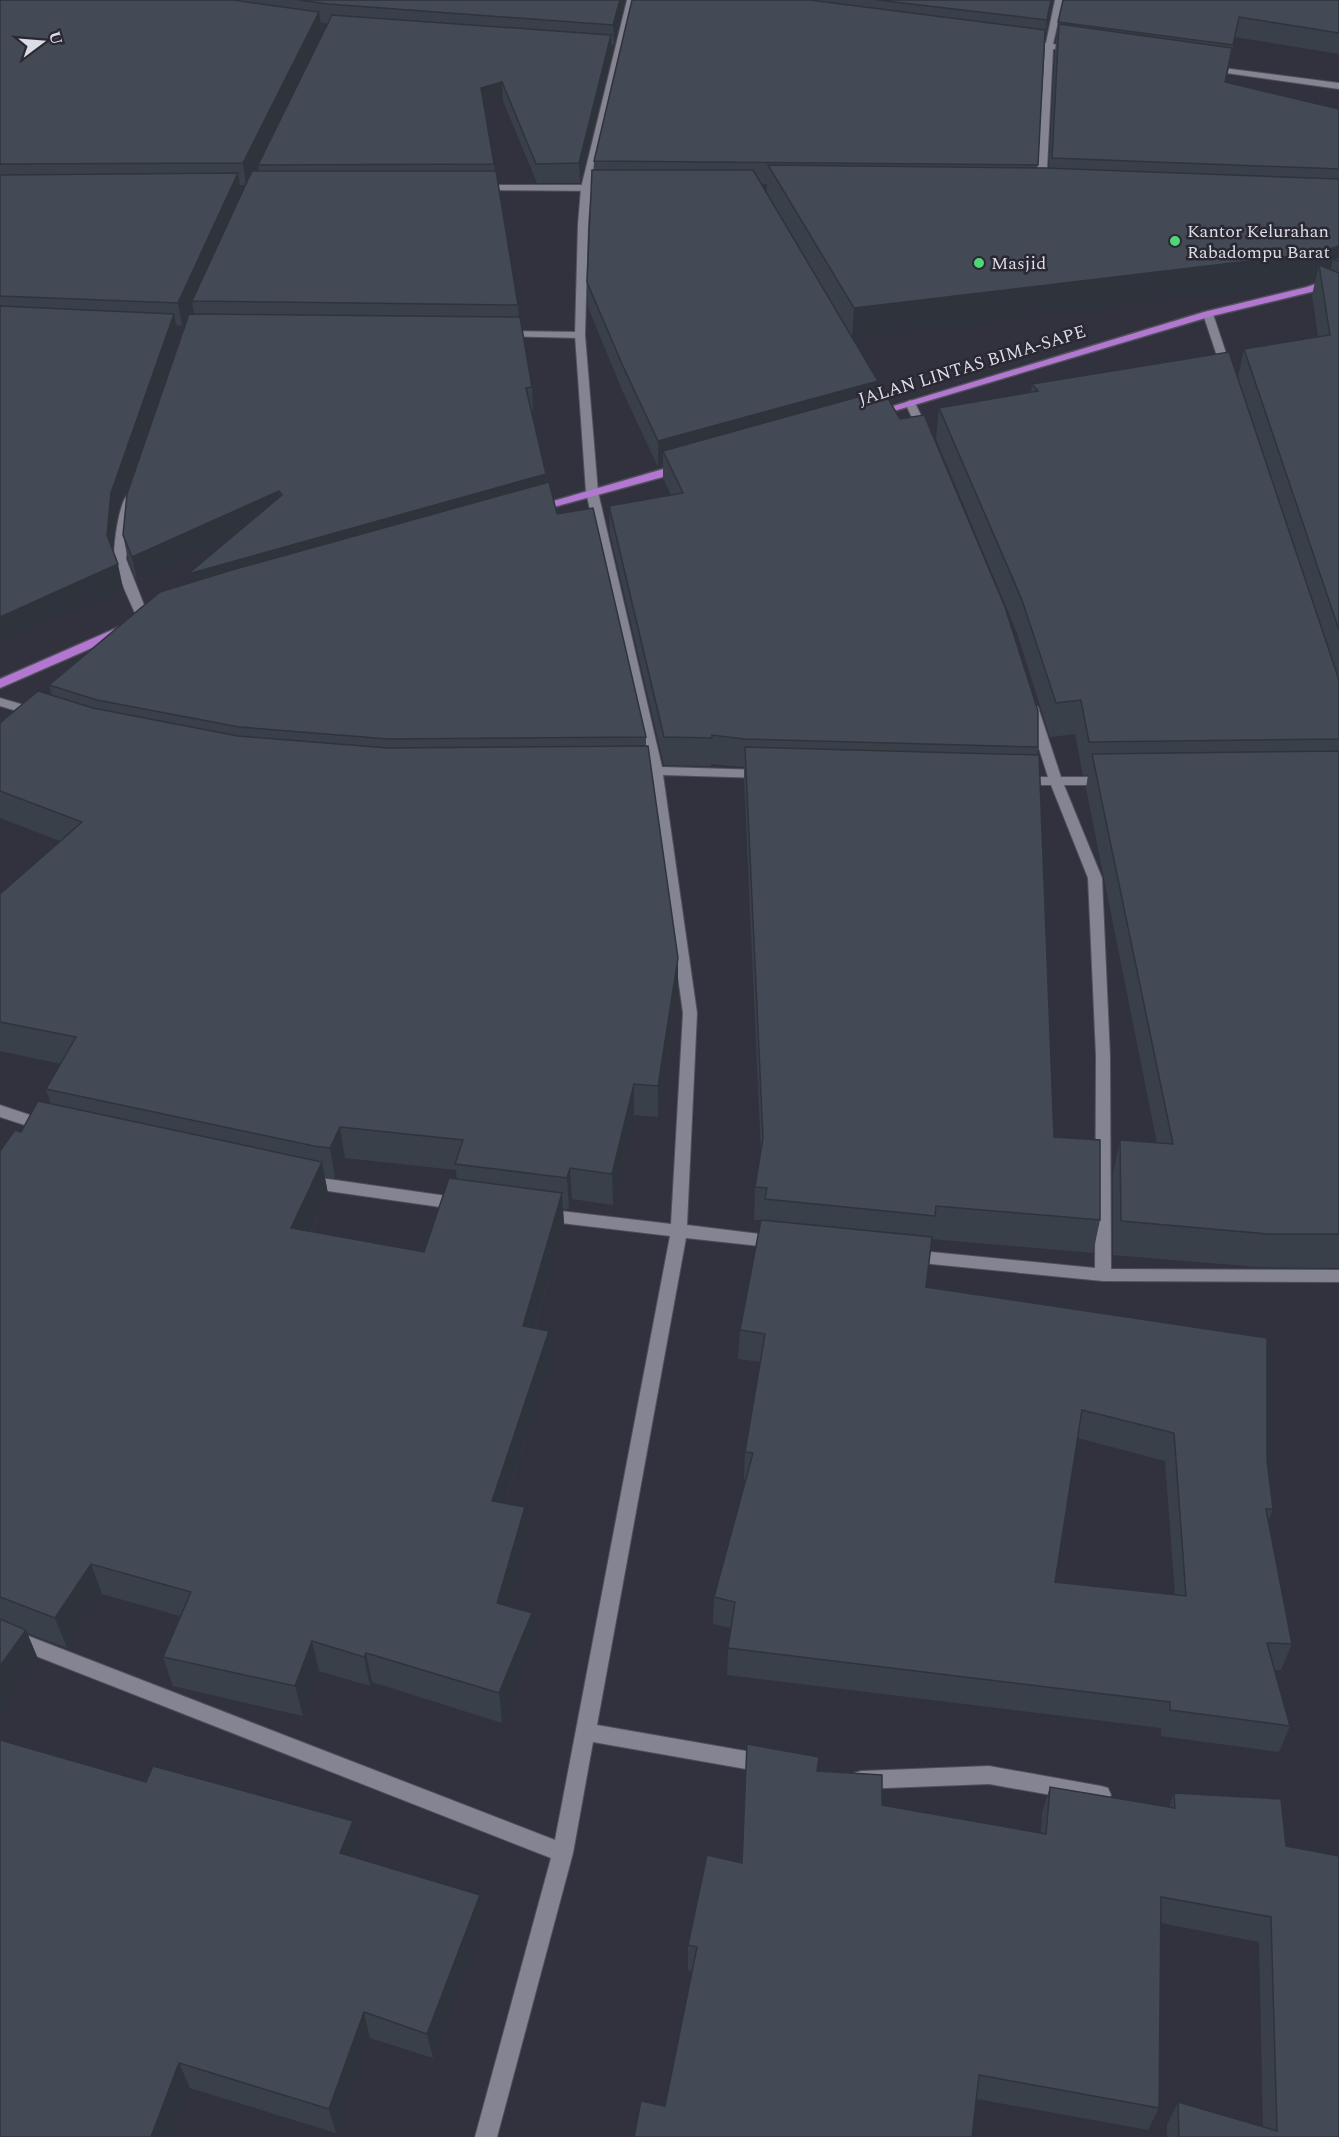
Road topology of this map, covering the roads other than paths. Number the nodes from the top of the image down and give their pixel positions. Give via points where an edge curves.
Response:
1 (631, 0) edge
2 (1059, 0) edge
3 (1014, 42) edge
4 (1049, 46) junction
5 (607, 49) edge
6 (619, 50) junction
7 (1084, 51) edge
8 (1200, 67) edge
9 (1339, 86) edge
10 (466, 188) edge
11 (586, 188) junction
12 (609, 188) edge
13 (1029, 192) edge
14 (1041, 192) junction
15 (1053, 192) edge
16 (1339, 279) edge
17 (1311, 290) junction
18 (1330, 297) edge
19 (1208, 314) junction
20 (485, 334) edge
21 (580, 335) junction
22 (1230, 381) edge
23 (910, 403) junction
24 (864, 417) edge
25 (930, 443) edge
26 (694, 464) edge
27 (135, 484) edge
28 (592, 492) junction
29 (524, 511) edge
30 (149, 619) joint
31 (0, 684) edge
32 (1027, 691) edge
33 (0, 702) edge
34 (45, 716) edge
35 (632, 771) edge
36 (656, 771) junction
37 (774, 774) edge
38 (1009, 780) edge
39 (1127, 781) edge
40 (1056, 782) junction
41 (0, 1111) edge
42 (64, 1130) edge
43 (296, 1180) edge
44 (482, 1206) edge
45 (528, 1212) edge
46 (679, 1232) junction
47 (797, 1244) edge
48 (891, 1254) edge
49 (1103, 1275) junction
50 (1339, 1276) edge
51 (0, 1632) edge
52 (586, 1732) junction
53 (781, 1766) edge
54 (838, 1776) edge
55 (1101, 1795) edge
56 (563, 1853) junction
57 (486, 2137) edge

1 - 6 street
2 - 4 street
3 - 4 street
4 - 7 street
4 - 14 street
5 - 6 street
6 - 11 street
8 - 9 street
10 - 11 street
11 - 12 street
11 - 21 street
13 - 14 street
14 - 15 street
16 - 17 highway, JALAN LINTAS BIMA-SAPE
17 - 18 street
17 - 19 highway, JALAN LINTAS BIMA-SAPE
19 - 22 street
19 - 23 highway, JALAN LINTAS BIMA-SAPE
20 - 21 street
21 - 28 street
23 - 24 highway, JALAN LINTAS BIMA-SAPE via 883,405
23 - 25 street
26 - 28 highway
27 - 30 street via 124,517 120,559
28 - 29 highway
28 - 36 street
30 - 31 highway
32 - 40 street
33 - 34 street
35 - 36 street
36 - 37 street
36 - 46 street via 690,1013
38 - 40 street
39 - 40 street
40 - 49 street via 1095,878 1103,1056
41 - 42 street via 38,1130
43 - 44 street
45 - 46 street
46 - 47 street
46 - 52 street
48 - 49 street
49 - 50 street
51 - 56 street
52 - 53 street
52 - 56 street
54 - 55 street via 861,1780 988,1775
56 - 57 street

